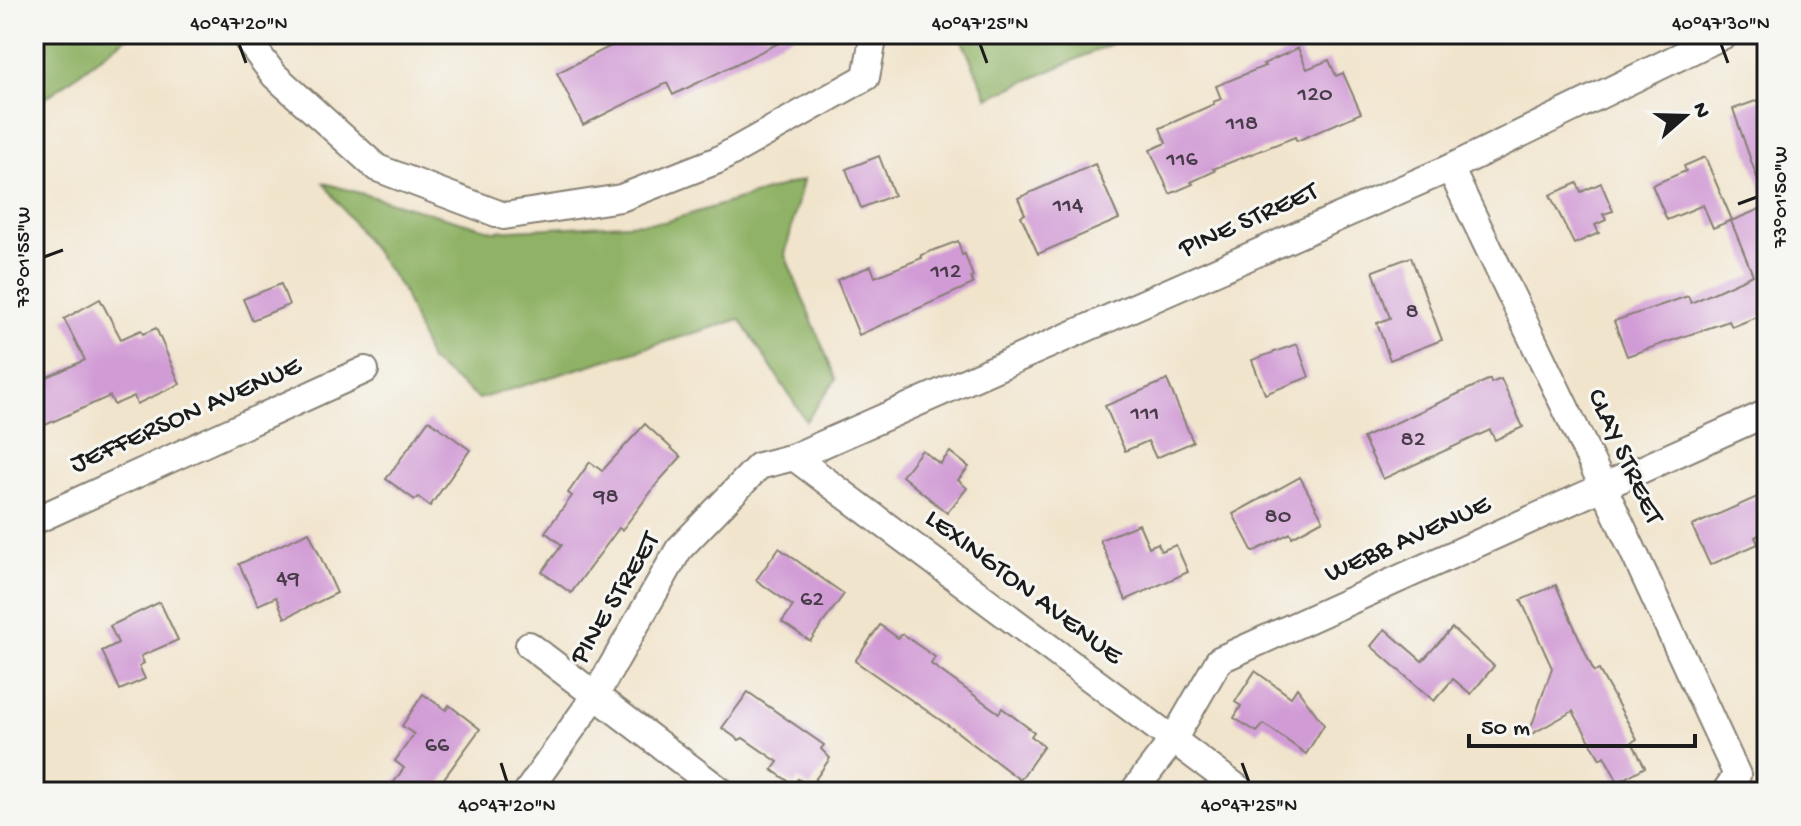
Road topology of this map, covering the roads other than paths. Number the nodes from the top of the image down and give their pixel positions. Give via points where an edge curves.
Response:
1 (243, 34) edge
2 (874, 34) edge
3 (1726, 34) edge
4 (1450, 168) junction
5 (365, 370) dead end
6 (1767, 413) edge
7 (794, 457) junction
8 (1603, 486) junction
9 (34, 521) edge
10 (529, 645) dead end
11 (595, 696) junction
12 (1173, 740) junction
13 (1731, 784) edge
14 (527, 792) edge
15 (722, 792) edge
16 (1133, 792) edge
17 (1243, 792) edge

1 - 2 street via 274,75 377,168 504,216 621,198 718,160 866,77
3 - 4 street, PINE STREET
4 - 7 street, PINE STREET
4 - 8 street, CLAY STREET
5 - 9 street, JEFFERSON AVENUE
6 - 8 street, WEBB AVENUE
7 - 11 street, PINE STREET via 759,466 679,549
7 - 12 street, LEXINGTON AVENUE
8 - 12 street, WEBB AVENUE via 1219,660
8 - 13 street, CLAY STREET
10 - 11 street
11 - 14 street, PINE STREET
11 - 15 street
12 - 16 street, WEBB AVENUE
12 - 17 street, LEXINGTON AVENUE

